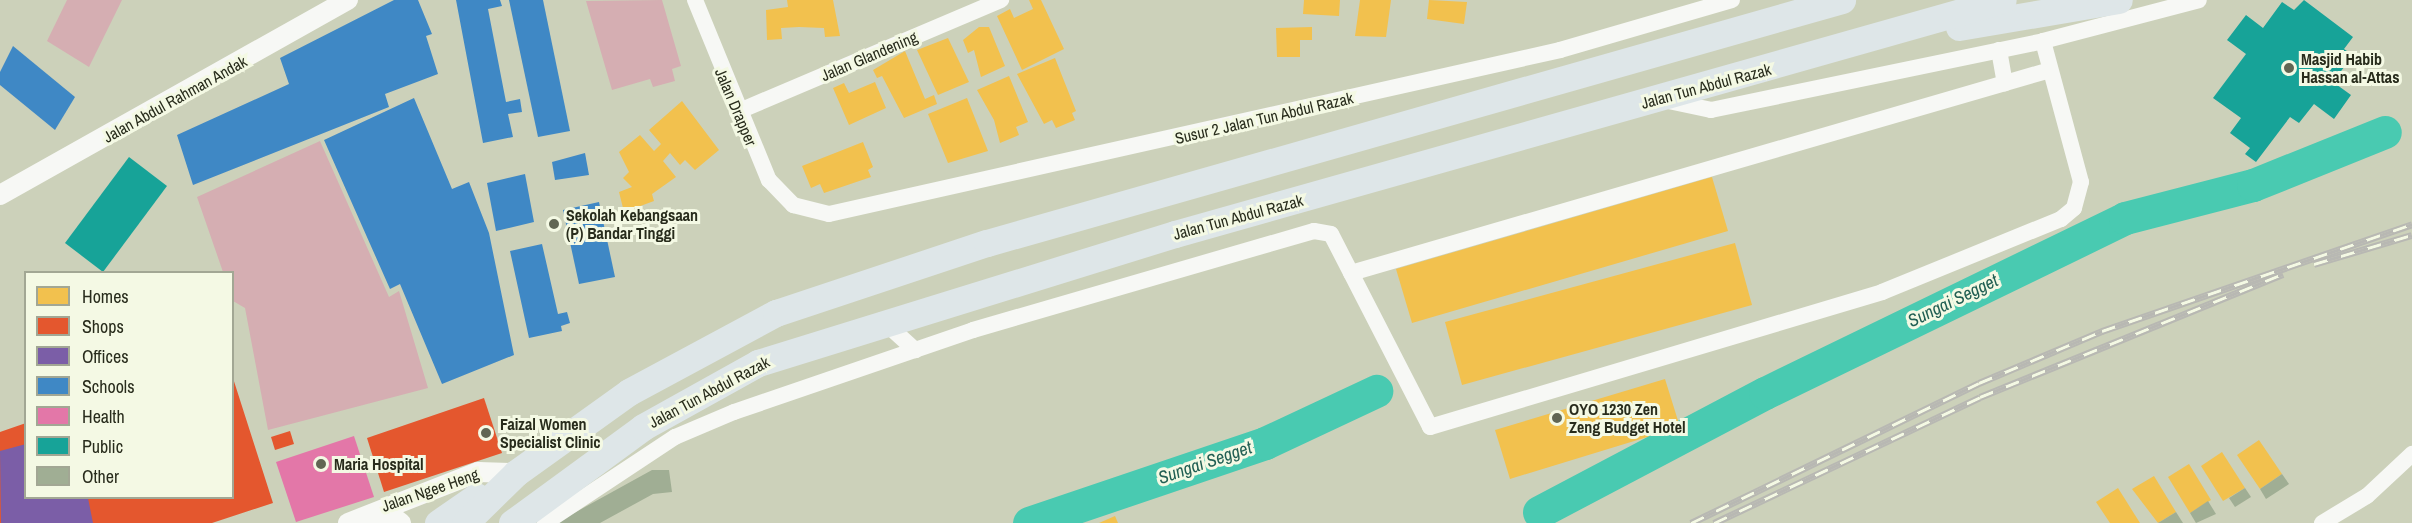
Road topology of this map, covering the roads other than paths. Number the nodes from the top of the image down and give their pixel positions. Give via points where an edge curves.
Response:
1 (348, 0) edge
2 (695, 0) edge
3 (1001, 0) edge
4 (1732, 0) edge
5 (1842, 0) edge
6 (2003, 0) edge
7 (2119, 0) edge
8 (2199, 0) edge
9 (1807, 6) edge
10 (1869, 41) junction
11 (2043, 41) junction
12 (1999, 50) junction
13 (2050, 70) junction
14 (2005, 83) junction
15 (1658, 98) junction
16 (737, 112) junction
17 (0, 195) edge
18 (793, 205) joint
19 (1351, 273) junction
20 (968, 295) junction
21 (882, 320) junction
22 (979, 327) junction
23 (915, 350) junction
24 (2412, 454) edge
25 (516, 473) junction
26 (355, 521) edge
27 (401, 523) edge
28 (438, 523) edge
29 (465, 523) edge
30 (512, 523) edge
31 (545, 523) edge
32 (2322, 523) edge

1 - 17 street, Jalan Abdul Rahman Andak
2 - 16 street, Jalan Drapper
3 - 16 street, Jalan Glandening
4 - 18 street, Susur 2 Jalan Tun Abdul Razak via 1560,51 851,211 829,214
5 - 9 highway
6 - 10 highway, Jalan Tun Abdul Razak
7 - 10 highway
8 - 11 street
9 - 25 highway via 987,243 776,313 629,392
10 - 15 highway, Jalan Tun Abdul Razak
11 - 12 street
11 - 13 street
12 - 14 street
12 - 15 street via 1711,110
13 - 14 street
13 - 19 street via 2081,182 2074,208 2061,219 1882,292 1471,418 1430,427
14 - 19 street
15 - 20 highway, Jalan Tun Abdul Razak
16 - 18 street, Jalan Drapper via 769,180
19 - 22 street via 1332,234 1314,231
20 - 21 highway, Jalan Tun Abdul Razak
20 - 22 street
21 - 23 street
21 - 30 highway, Jalan Tun Abdul Razak via 758,363 698,394 643,427
22 - 23 street
23 - 31 street via 675,437
24 - 32 street via 2367,496
25 - 26 street, Jalan Ngee Heng via 478,472 376,508
25 - 28 highway
25 - 29 highway
26 - 27 street via 393,517

